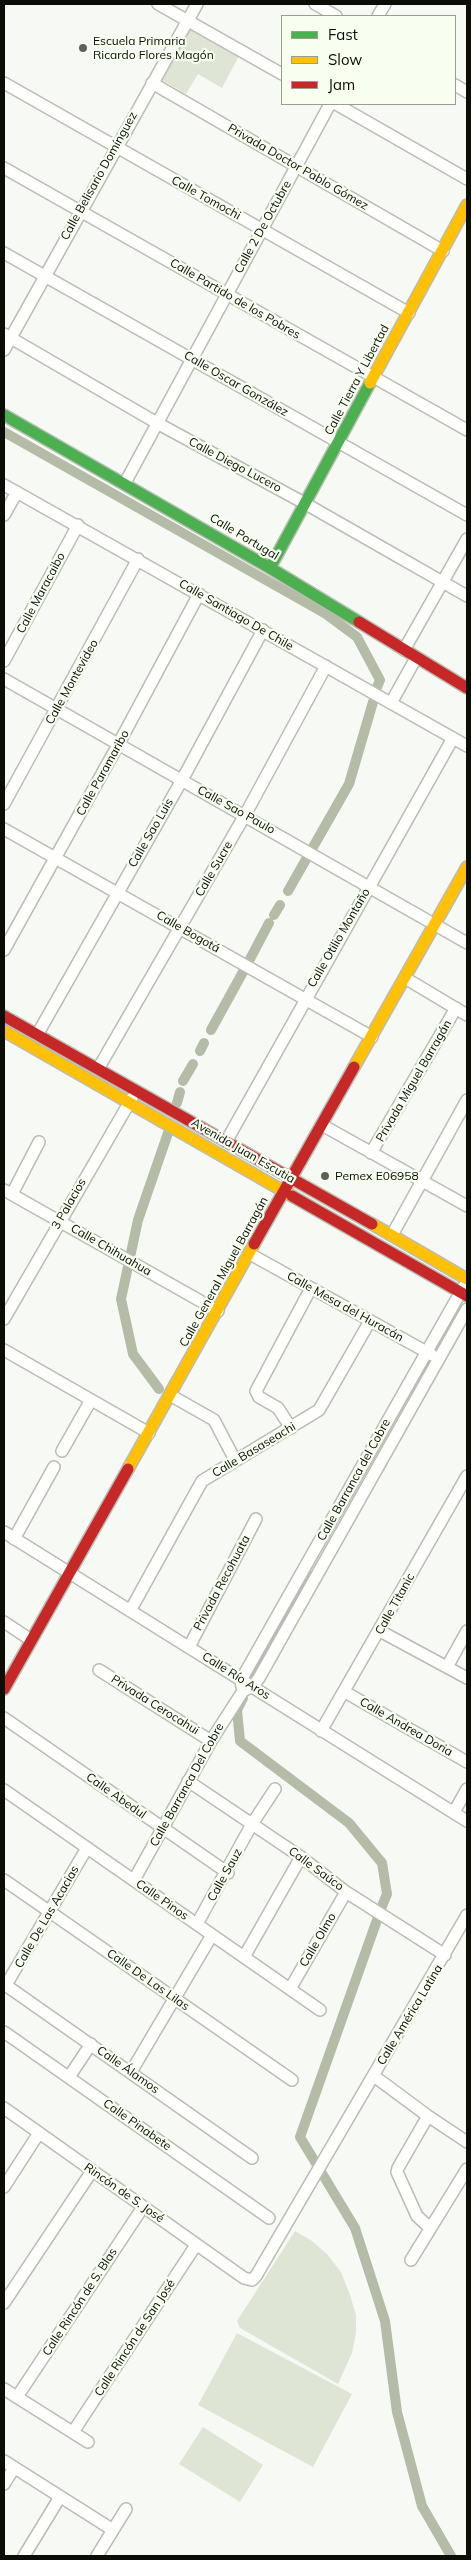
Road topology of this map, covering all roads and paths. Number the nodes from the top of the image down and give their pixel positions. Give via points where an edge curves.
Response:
1 (158, 4) edge
2 (196, 4) edge
3 (315, 4) edge
4 (385, 4) edge
5 (334, 15) edge
6 (379, 15) edge
7 (187, 21) junction
8 (281, 73) edge
9 (4, 83) edge
10 (152, 83) junction
11 (456, 86) edge
12 (467, 92) edge
13 (329, 105) edge
14 (338, 105) edge
15 (116, 147) junction
16 (297, 166) junction
17 (4, 168) edge
18 (467, 179) edge
19 (467, 206) edge
20 (80, 211) junction
21 (262, 230) junction
22 (443, 251) junction
23 (4, 253) edge
24 (44, 276) junction
25 (226, 294) junction
26 (409, 313) junction
27 (7, 335) edge
28 (4, 350) edge
29 (192, 358) junction
30 (374, 378) junction
31 (4, 415) edge
32 (157, 423) junction
33 (467, 430) edge
34 (338, 443) junction
35 (125, 483) junction
36 (4, 484) edge
37 (17, 492) junction
38 (306, 504) junction
39 (467, 515) edge
40 (4, 516) edge
41 (78, 525) junction
42 (467, 539) edge
43 (138, 559) junction
44 (270, 568) junction
45 (442, 582) junction
46 (199, 594) junction
47 (467, 596) edge
48 (262, 630) junction
49 (404, 650) junction
50 (416, 658) junction
51 (4, 661) edge
52 (326, 666) junction
53 (4, 679) edge
54 (467, 688) edge
55 (390, 703) junction
56 (57, 710) junction
57 (453, 738) junction
58 (118, 745) junction
59 (467, 746) edge
60 (182, 780) junction
61 (4, 804) edge
62 (244, 815) junction
63 (4, 829) edge
64 (56, 858) junction
65 (467, 868) edge
66 (369, 885) junction
67 (117, 893) junction
68 (435, 925) junction
69 (180, 927) junction
70 (467, 942) edge
71 (4, 950) edge
72 (405, 978) junction
73 (304, 999) junction
74 (456, 1008) junction
75 (467, 1015) edge
76 (4, 1016) edge
77 (4, 1031) edge
78 (37, 1035) junction
79 (372, 1037) junction
80 (98, 1069) junction
81 (136, 1090) junction
82 (151, 1098) junction
83 (467, 1100) edge
84 (129, 1102) junction
85 (144, 1111) junction
86 (181, 1115) junction
87 (322, 1125) junction
88 (174, 1127) junction
89 (227, 1140) junction
90 (39, 1142) dead end
91 (371, 1153) junction
92 (292, 1178) junction
93 (421, 1181) junction
94 (285, 1190) junction
95 (8, 1192) edge
96 (467, 1206) edge
97 (59, 1221) junction
98 (392, 1234) junction
99 (250, 1254) junction
100 (467, 1280) edge
101 (311, 1288) junction
102 (464, 1294) edge
103 (467, 1309) edge
104 (218, 1311) junction
105 (4, 1319) edge
106 (370, 1321) junction
107 (4, 1350) edge
108 (426, 1352) junction
109 (439, 1359) junction
110 (170, 1395) junction
111 (91, 1400) junction
112 (291, 1428) junction
113 (149, 1433) junction
114 (62, 1450) dead end
115 (235, 1460) junction
116 (54, 1467) dead end
117 (361, 1467) junction
118 (374, 1474) junction
119 (467, 1476) edge
120 (256, 1519) dead end
121 (4, 1532) edge
122 (14, 1539) junction
123 (312, 1555) junction
124 (324, 1563) junction
125 (70, 1572) junction
126 (130, 1611) junction
127 (4, 1622) edge
128 (380, 1631) junction
129 (467, 1631) edge
130 (31, 1640) junction
131 (189, 1647) junction
132 (447, 1667) junction
133 (99, 1670) dead end
134 (467, 1678) edge
135 (246, 1686) junction
136 (4, 1689) edge
137 (345, 1692) junction
138 (4, 1718) edge
139 (322, 1730) junction
140 (210, 1741) junction
141 (467, 1762) edge
142 (188, 1781) junction
143 (467, 1788) edge
144 (4, 1790) edge
145 (275, 1790) dead end
146 (454, 1812) junction
147 (467, 1821) edge
148 (252, 1824) junction
149 (163, 1829) junction
150 (87, 1848) junction
151 (301, 1857) junction
152 (228, 1873) junction
153 (4, 1880) edge
154 (134, 1880) junction
155 (346, 1892) junction
156 (49, 1912) junction
157 (467, 1915) edge
158 (197, 1924) junction
159 (212, 1934) junction
160 (445, 1955) junction
161 (244, 1957) junction
162 (5, 1985) edge
163 (290, 1989) junction
164 (174, 1999) junction
165 (320, 2010) dead end
166 (4, 2032) edge
167 (91, 2044) junction
168 (131, 2072) junction
169 (374, 2076) junction
170 (69, 2077) junction
171 (292, 2080) dead end
172 (4, 2108) edge
173 (428, 2116) junction
174 (40, 2133) junction
175 (467, 2142) edge
176 (252, 2158) dead end
177 (467, 2169) edge
178 (92, 2170) junction
179 (4, 2187) edge
180 (143, 2207) junction
181 (269, 2218) dead end
182 (430, 2228) junction
183 (196, 2245) junction
184 (411, 2260) dead end
185 (244, 2278) joint
186 (4, 2303) edge
187 (4, 2389) edge
188 (18, 2397) junction
189 (73, 2432) junction
190 (88, 2442) dead end
191 (9, 2464) edge
192 (4, 2484) edge
193 (60, 2497) junction
194 (126, 2509) dead end
195 (113, 2530) junction
196 (24, 2556) edge
197 (96, 2556) edge

1 - 7 street
2 - 7 street, Calle Belisario Domínguez
3 - 5 street
4 - 6 street
7 - 8 street
7 - 10 street, Calle Belisario Domínguez
9 - 15 street, Calle Tomochi
10 - 15 street, Calle Belisario Domínguez
10 - 16 street, Privada Doctor Pablo Gómez
11 - 12 street
13 - 16 street, Calle 2 De Octubre
14 - 18 street
15 - 20 street, Calle Belisario Domínguez
15 - 21 street, Calle Tomochi
16 - 21 street, Calle 2 De Octubre
16 - 22 street, Privada Doctor Pablo Gómez
17 - 20 street, Calle Partido de los Pobres
19 - 22 main road, Calle Tierra Y Libertad
20 - 24 street, Calle Belisario Domínguez
20 - 25 street, Calle Partido de los Pobres
21 - 25 street, Calle 2 De Octubre
21 - 26 street, Calle Tomochi
22 - 26 main road, Calle Tierra Y Libertad
23 - 24 street, Calle Oscar González
24 - 27 street, Calle Belisario Domínguez
24 - 29 street, Calle Oscar González
25 - 29 street, Calle 2 De Octubre
25 - 30 street, Calle Partido de los Pobres
26 - 30 main road, Calle Tierra Y Libertad
27 - 28 street, Calle Belisario Domínguez
27 - 32 street, Calle Diego Lucero
29 - 32 street, Calle 2 De Octubre
29 - 34 street, Calle Oscar González
30 - 33 street, Calle Partido de los Pobres
30 - 34 main road, Calle Tierra Y Libertad
31 - 35 main road, Calle Portugal
32 - 35 street, Calle 2 De Octubre
32 - 38 street, Calle Diego Lucero
34 - 38 main road, Calle Tierra Y Libertad
34 - 39 street, Calle Oscar González
35 - 44 main road, Calle Portugal
36 - 37 street, Calle Santiago De Chile
37 - 40 street
37 - 41 street, Calle Santiago De Chile
38 - 44 main road, Calle Tierra Y Libertad
38 - 45 street, Calle Diego Lucero
41 - 43 street, Calle Santiago De Chile
41 - 51 street, Calle Maracaibo
42 - 45 street
43 - 46 street, Calle Santiago De Chile
43 - 56 street, Calle Montevideo
44 - 49 main road, Calle Portugal
45 - 47 street, Calle Diego Lucero
45 - 49 street
46 - 48 street, Calle Santiago De Chile
46 - 58 street, Calle Paramaribo
48 - 52 street, Calle Santiago De Chile
48 - 60 street, Calle Sao Luis
49 - 50 main road, Calle Portugal
50 - 54 main road, Calle Portugal
50 - 55 street
52 - 55 street, Calle Santiago De Chile
52 - 62 street, Calle Sucre
53 - 56 street, Calle Sao Paulo
55 - 57 street, Calle Santiago De Chile
56 - 58 street, Calle Sao Paulo
56 - 61 street, Calle Montevideo
57 - 59 street, Calle Santiago De Chile
57 - 66 street, Calle Otilio Montaño
58 - 60 street, Calle Sao Paulo
58 - 64 street, Calle Paramaribo
60 - 62 street, Calle Sao Paulo
60 - 67 street, Calle Sao Luis
62 - 66 street, Calle Sao Paulo
62 - 69 street, Calle Sucre
63 - 64 street, Calle Bogotá
64 - 67 street, Calle Bogotá
64 - 71 street, Calle Paramaribo
65 - 68 main road, Calle General Miguel Barragán
66 - 68 street, Calle Sao Paulo
66 - 73 street, Calle Otilio Montaño
67 - 69 street, Calle Bogotá
67 - 78 street, Calle Sao Luis
68 - 70 street, Calle Sao Paulo
68 - 72 main road, Calle General Miguel Barragán
69 - 73 street, Calle Bogotá
69 - 80 street, Calle Sucre
72 - 74 street
72 - 79 main road, Calle General Miguel Barragán
73 - 79 street, Calle Bogotá
73 - 89 street, Calle Otilio Montaño
74 - 75 street
74 - 91 street, Privada Miguel Barragán
76 - 78 main road, Avenida Juan Escutia
77 - 84 main road, Avenida Juan Escutia
78 - 80 main road, Avenida Juan Escutia
79 - 87 main road, Calle General Miguel Barragán
80 - 81 main road, Avenida Juan Escutia
81 - 82 main road, Avenida Juan Escutia
81 - 84 street, 3 Palacios
82 - 85 main road
82 - 86 main road, Avenida Juan Escutia
83 - 93 street
84 - 85 main road, Avenida Juan Escutia
84 - 97 street, 3 Palacios
85 - 88 main road, Avenida Juan Escutia
86 - 88 main road
86 - 89 main road, Avenida Juan Escutia
87 - 91 street
87 - 92 main road, Calle General Miguel Barragán
88 - 94 main road, Avenida Juan Escutia
89 - 92 main road, Avenida Juan Escutia
90 - 95 street
91 - 93 street
92 - 94 main road, Calle General Miguel Barragán
92 - 98 main road, Avenida Juan Escutia
93 - 96 street
93 - 98 street
94 - 99 main road, Calle General Miguel Barragán
94 - 102 main road, Avenida Juan Escutia
95 - 97 street, Calle Chihuahua
97 - 104 street, Calle Chihuahua
97 - 105 street, 3 Palacios
98 - 100 main road, Avenida Juan Escutia
99 - 101 street, Calle Mesa del Huracán
99 - 104 main road, Calle General Miguel Barragán
100 - 102 street, Calle Barranca del Cobre
101 - 106 street, Calle Mesa del Huracán
101 - 112 street via 256,1391 259,1397 281,1411
102 - 108 street, Calle Barranca del Cobre
103 - 109 street, Calle Barranca del Cobre
104 - 110 main road, Calle General Miguel Barragán
106 - 108 street, Calle Mesa del Huracán
106 - 112 street, Calle Basaseachi via 322,1408
107 - 111 street
108 - 109 street, Calle Mesa del Huracán
108 - 117 street, Calle Barranca del Cobre
109 - 118 street, Calle Barranca del Cobre
110 - 113 main road, Calle General Miguel Barragán
110 - 115 street via 211,1417
111 - 113 street
111 - 114 street
112 - 115 street, Calle Basaseachi
113 - 125 main road, Calle General Miguel Barragán
115 - 126 street, Calle Basaseachi via 199,1486
116 - 122 street
117 - 118 street
117 - 123 street, Calle Barranca del Cobre
118 - 124 street, Calle Barranca del Cobre
119 - 128 street, Calle Titanic
120 - 131 street, Privada Recohuata
121 - 122 street, Calle Río Aros
122 - 125 street, Calle Río Aros
123 - 124 street
123 - 135 street, Calle Barranca del Cobre
124 - 135 street, Calle Barranca del Cobre
125 - 126 street, Calle Río Aros
125 - 130 main road, Calle General Miguel Barragán
126 - 131 street, Calle Río Aros
127 - 130 street
128 - 132 street
128 - 137 street, Calle Titanic
129 - 132 street
130 - 136 main road, Calle General Miguel Barragán
131 - 135 street, Calle Río Aros
132 - 134 street
133 - 140 street, Privada Cerocahui
135 - 139 street, Calle Río Aros
135 - 140 street, Calle Barranca Del Cobre
137 - 139 street, Calle Titanic
137 - 141 street, Calle Andrea Doria
138 - 149 street, Calle Abedul
139 - 146 street, Calle Río Aros
140 - 142 street, Calle Barranca Del Cobre
142 - 148 street, Calle Saúco
142 - 149 street, Calle Barranca Del Cobre
143 - 146 street
144 - 150 street, Calle Pinos
145 - 148 street, Calle Sauz
146 - 147 street, Calle Río Aros
148 - 151 street, Calle Saúco
148 - 152 street, Calle Sauz
149 - 152 street, Calle Abedul
149 - 154 street, Calle Barranca Del Cobre
150 - 154 street, Calle Pinos
150 - 156 street, Calle De Las Acacias
151 - 155 street, Calle Saúco
151 - 161 street
152 - 158 street, Calle Sauz
153 - 156 street, Calle De Las Lilas
154 - 158 street, Calle Pinos
155 - 160 street, Calle Saúco
155 - 163 street, Calle Olmo
156 - 162 street, Calle De Las Acacias
156 - 164 street, Calle De Las Lilas
157 - 160 street, Calle América Latina
158 - 159 street, Calle Pinos
159 - 161 street, Calle Pinos
159 - 164 street
160 - 169 street, Calle América Latina
161 - 163 street, Calle Pinos
162 - 167 street, Calle Álamos
163 - 165 street, Calle Pinos
164 - 168 street
164 - 171 street, Calle De Las Lilas
166 - 170 street, Calle Pinabete
167 - 168 street, Calle Álamos
167 - 170 street
168 - 176 street, Calle Álamos
169 - 173 street
169 - 185 street, Calle América Latina via 256,2276 252,2280
170 - 181 street, Calle Pinabete
172 - 174 street, Rincón de S. José
173 - 175 street
173 - 182 street via 397,2172 416,2216
174 - 178 street, Rincón de S. José
174 - 179 street
177 - 182 street
178 - 180 street, Rincón de S. José
178 - 186 street
180 - 183 street, Rincón de S. José
180 - 188 street, Calle Rincón de S. Blas
182 - 184 street
183 - 185 street, Rincón de S. José
183 - 189 street, Calle Rincón de San José
187 - 188 street
188 - 189 street
189 - 190 street
191 - 192 street
191 - 193 street
193 - 195 street
193 - 196 street
194 - 195 street
195 - 197 street

